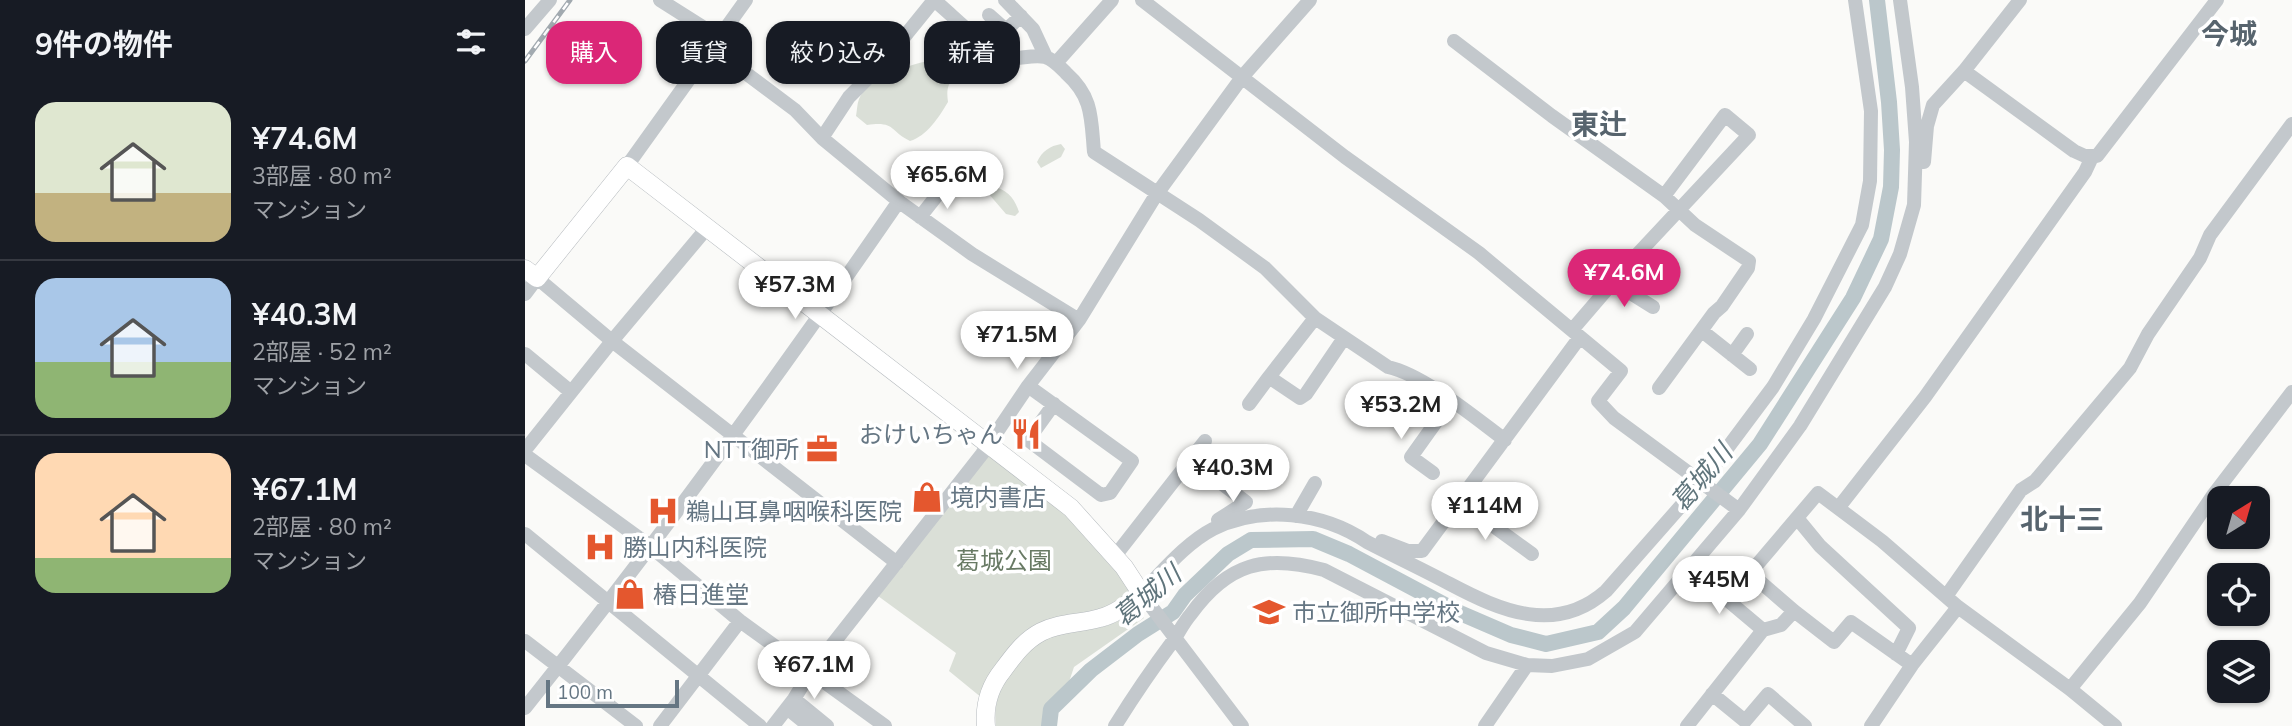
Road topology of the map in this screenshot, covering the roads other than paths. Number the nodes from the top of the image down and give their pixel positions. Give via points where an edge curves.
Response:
1 (550, 0) edge
2 (660, 0) edge
3 (746, 0) edge
4 (1005, 0) edge
5 (1112, 0) edge
6 (1142, 0) edge
7 (1310, 0) edge
8 (1855, 0) edge
9 (1900, 0) edge
10 (2020, 0) edge
11 (2217, 0) edge
12 (989, 15) dead end
13 (1021, 16) junction
14 (687, 21) edge
15 (731, 21) edge
16 (525, 29) edge
17 (1454, 41) dead end
18 (1051, 60) junction
19 (1964, 71) junction
20 (752, 74) edge
21 (1243, 76) junction
22 (686, 84) edge
23 (2290, 131) edge
24 (822, 138) junction
25 (2092, 157) junction
26 (627, 166) junction
27 (946, 184) dead end
28 (1156, 195) junction
29 (1664, 196) junction
30 (899, 201) junction
31 (1914, 205) junction
32 (1680, 209) junction
33 (920, 217) junction
34 (707, 228) junction
35 (531, 274) edge
36 (1613, 282) junction
37 (525, 294) edge
38 (1653, 307) dead end
39 (820, 316) junction
40 (1315, 318) junction
41 (1079, 320) junction
42 (1702, 331) junction
43 (1576, 334) junction
44 (1747, 334) dead end
45 (1344, 338) junction
46 (612, 341) junction
47 (525, 354) edge
48 (1732, 355) junction
49 (1750, 369) dead end
50 (1269, 377) junction
51 (1028, 386) junction
52 (1659, 388) dead end
53 (571, 392) junction
54 (2291, 396) edge
55 (1451, 401) junction
56 (1054, 404) junction
57 (1249, 404) dead end
58 (733, 434) junction
59 (1505, 440) junction
60 (1205, 441) dead end
61 (986, 444) junction
62 (525, 452) edge
63 (1191, 460) junction
64 (1433, 473) dead end
65 (1315, 483) dead end
66 (1704, 484) junction
67 (1459, 501) junction
68 (1839, 507) junction
69 (1737, 509) junction
70 (1296, 516) junction
71 (1797, 518) junction
72 (1213, 529) junction
73 (525, 534) edge
74 (1354, 534) junction
75 (650, 546) junction
76 (1703, 553) junction
77 (1532, 554) dead end
78 (1115, 556) junction
79 (897, 562) junction
80 (1750, 573) junction
81 (1700, 577) junction
82 (1680, 581) junction
83 (1719, 593) junction
84 (1947, 595) junction
85 (1145, 598) junction
86 (608, 601) junction
87 (1958, 607) junction
88 (1794, 611) junction
89 (740, 621) junction
90 (1763, 630) junction
91 (1172, 636) junction
92 (525, 641) edge
93 (1896, 654) junction
94 (1527, 665) junction
95 (1912, 665) junction
96 (558, 667) junction
97 (810, 673) junction
98 (699, 676) junction
99 (2070, 689) junction
100 (1712, 694) junction
101 (791, 704) junction
102 (525, 708) edge
103 (817, 724) edge
104 (636, 726) edge
105 (660, 726) edge
106 (760, 726) edge
107 (773, 726) edge
108 (885, 726) edge
109 (986, 726) edge
110 (1115, 726) edge
111 (1241, 726) edge
112 (1485, 726) edge
113 (1687, 726) edge
114 (1805, 726) edge
115 (1871, 726) edge
116 (2115, 726) edge

1 - 16 street
2 - 14 street
3 - 15 street
4 - 13 street
5 - 18 street
6 - 21 street
7 - 21 street
8 - 66 street via 1871,111 1870,181 1861,225 1780,376
9 - 31 street via 1916,142
10 - 19 street
11 - 25 street via 2102,152
12 - 13 street via 1006,30
13 - 18 street
17 - 29 street
18 - 24 street via 1006,58 934,0 849,97
18 - 28 street via 1087,98 1094,152
19 - 25 street via 2074,151
19 - 31 street via 1933,105 1922,189
20 - 24 street
21 - 28 street
21 - 43 street via 1345,158 1479,253
22 - 26 street
23 - 84 street via 2210,235 2130,368 2035,481 2021,490
24 - 30 street
25 - 68 street via 1925,397
26 - 34 main road
26 - 35 main road
27 - 33 street
28 - 40 street via 1265,268
28 - 41 street
29 - 32 street
29 - 32 street via 1725,116 1749,135
30 - 33 street
30 - 39 street
31 - 69 street via 1885,287 1800,426
32 - 36 street
32 - 42 street via 1695,225 1749,261
33 - 41 street
34 - 39 main road
34 - 46 street
35 - 37 street
35 - 46 street
36 - 38 street
36 - 43 street
39 - 58 street
39 - 61 main road
40 - 45 street
40 - 50 street
41 - 51 street
42 - 48 street
42 - 52 street
43 - 59 street
43 - 66 street via 1621,371 1598,401 1614,418
44 - 48 street
45 - 50 street via 1300,398
45 - 55 street
46 - 53 street
46 - 58 street
47 - 53 street
48 - 49 street
50 - 57 street
51 - 56 street
51 - 61 street
53 - 62 street
54 - 99 street via 2251,455 2214,494 2140,603
55 - 59 street
55 - 64 street via 1411,457
56 - 56 street via 1132,461 1110,493 1101,495 1028,440
58 - 75 street
58 - 79 street
59 - 67 street
60 - 63 street
61 - 78 main road via 1071,508
61 - 79 street
62 - 75 street
63 - 72 street via 1246,502 1219,519
63 - 78 street
65 - 70 street
66 - 69 street
66 - 74 street via 1605,591 1591,604 1567,614 1533,615 1491,604
67 - 74 street via 1422,551
67 - 77 street
68 - 71 street via 1818,493
68 - 84 street
69 - 76 street
70 - 72 street via 1266,515
70 - 74 street via 1319,519
71 - 80 street
71 - 93 street via 1820,546 1909,628
72 - 85 street via 1180,555
73 - 86 street
75 - 86 street
75 - 89 street
76 - 81 street
76 - 82 street
78 - 85 main road
79 - 97 street
80 - 83 street
80 - 88 street
81 - 82 street
81 - 83 street
82 - 94 street via 1635,632 1606,650 1571,664
83 - 90 street
84 - 87 street
85 - 91 street
85 - 109 main road via 1098,619 1042,631 1019,648 992,687
86 - 96 street
86 - 98 street
87 - 95 street
87 - 99 street
88 - 90 street via 1781,625
88 - 93 street via 1833,642 1851,622
89 - 97 street
89 - 98 street
90 - 100 street
91 - 94 street via 1220,582 1238,570 1274,561 1324,570 1486,653
91 - 110 street
91 - 111 street
92 - 96 street
93 - 95 street
94 - 112 street
95 - 115 street
96 - 102 street
96 - 104 street
97 - 101 street
97 - 108 street
98 - 105 street
98 - 106 street
99 - 116 street
100 - 113 street
100 - 114 street via 1745,721 1768,694
101 - 103 street
101 - 107 street

